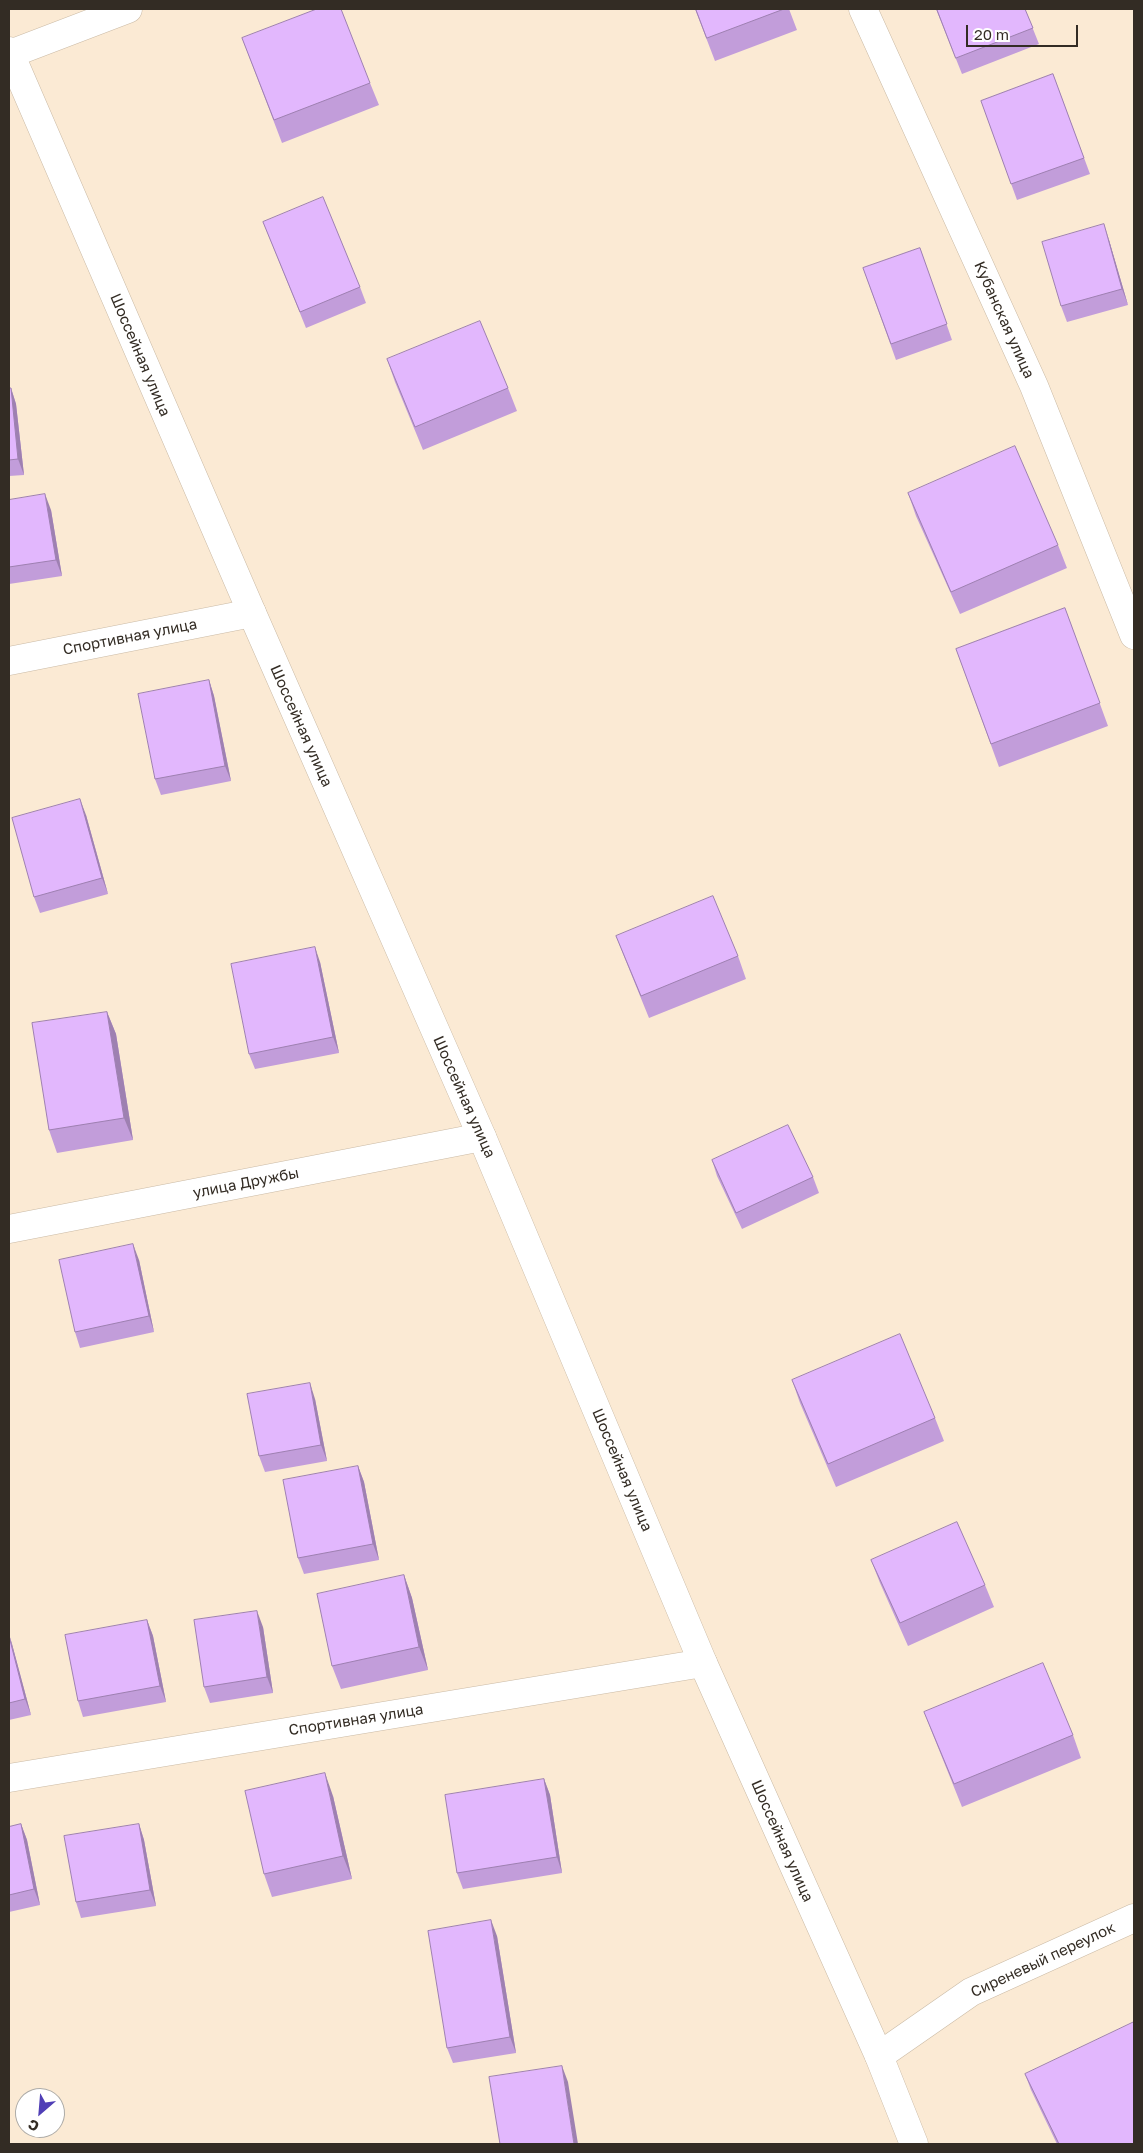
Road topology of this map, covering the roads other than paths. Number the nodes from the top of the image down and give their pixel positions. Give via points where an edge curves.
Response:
1 (128, 9) edge
2 (863, 9) edge
3 (9, 53) edge
4 (252, 614) junction
5 (1134, 635) edge
6 (9, 661) edge
7 (482, 1137) junction
8 (9, 1230) edge
9 (702, 1663) junction
10 (9, 1778) edge
11 (1134, 1918) edge
12 (878, 2056) junction
13 (914, 2144) edge

1 - 3 street
2 - 5 street, Кубанская улица via 1034,386
3 - 4 street, Шоссейная улица
4 - 6 street, Спортивная улица
4 - 7 street, Шоссейная улица
7 - 8 street, улица Дружбы
7 - 9 street, Шоссейная улица
9 - 10 street, Спортивная улица
9 - 12 street, Шоссейная улица
11 - 12 street, Сиреневый переулок via 971,1992
12 - 13 street, Шоссейная улица

